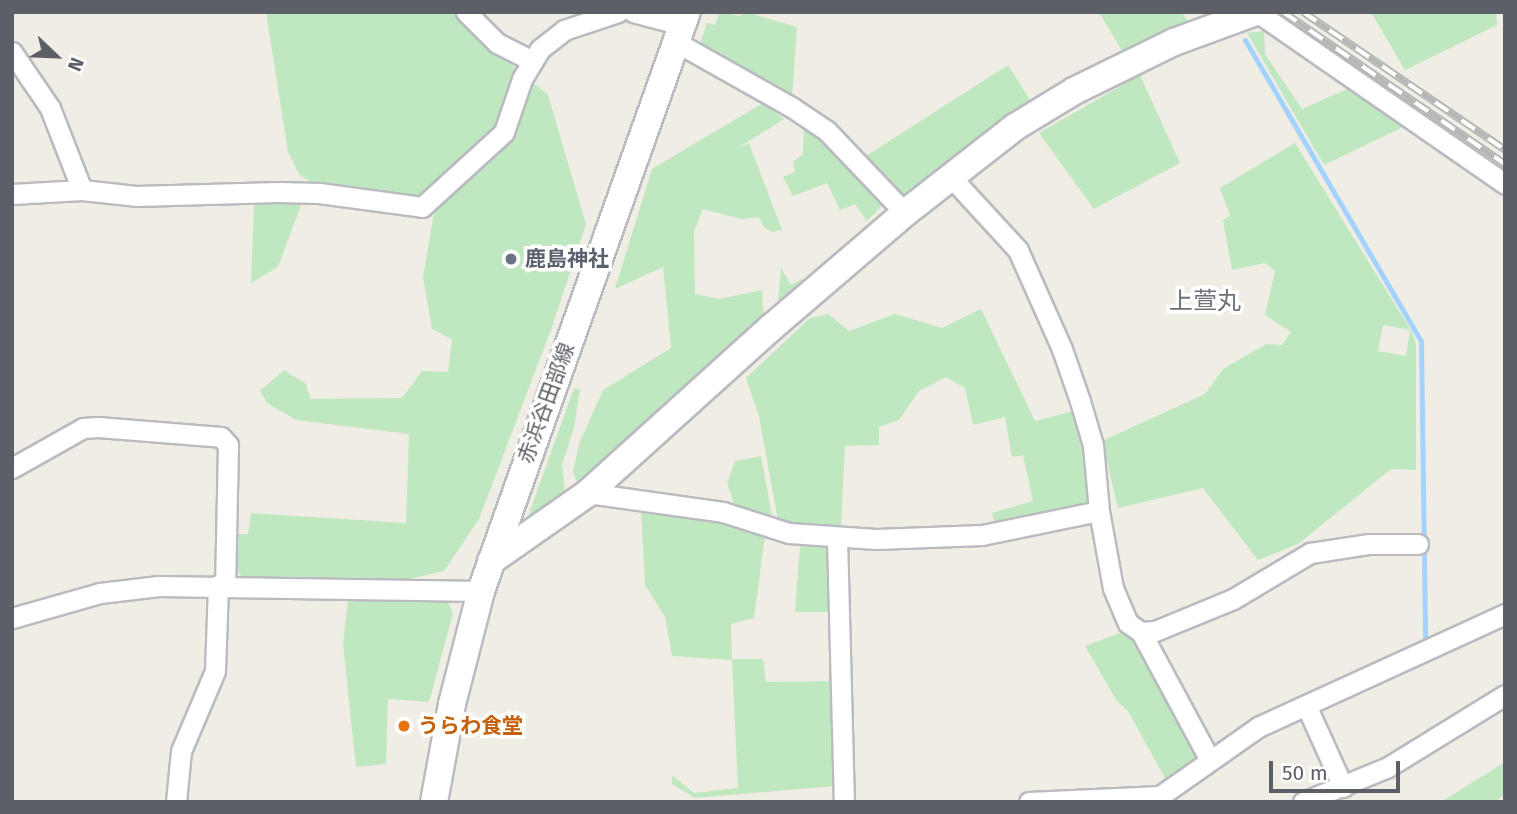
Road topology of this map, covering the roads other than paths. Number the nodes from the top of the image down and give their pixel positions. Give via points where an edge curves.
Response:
1 (466, 12) edge
2 (618, 12) edge
3 (633, 12) edge
4 (1256, 12) edge
5 (682, 26) edge
6 (12, 52) edge
7 (530, 60) junction
8 (950, 176) junction
9 (1505, 184) edge
10 (82, 190) junction
11 (12, 194) edge
12 (905, 213) junction
13 (12, 468) edge
14 (588, 493) junction
15 (1099, 511) junction
16 (838, 538) junction
17 (1418, 544) dead end
18 (491, 561) junction
19 (222, 585) junction
20 (481, 591) junction
21 (1505, 614) edge
22 (12, 618) edge
23 (1142, 632) junction
24 (1505, 695) edge
25 (1306, 705) junction
26 (1210, 760) junction
27 (1343, 787) junction
28 (176, 802) edge
29 (434, 802) edge
30 (844, 802) edge
31 (1029, 802) edge
32 (1303, 802) edge

1 - 7 street via 496,43
2 - 7 street via 565,30
3 - 5 street
4 - 8 street via 1174,42 1103,76 1015,127
4 - 9 street
5 - 12 street via 827,131
5 - 18 street, 赤浜谷田部線
6 - 10 street via 50,108
7 - 10 street via 504,132 422,207 305,193 136,196
8 - 12 street
8 - 15 street via 1018,250 1080,401 1093,445
10 - 11 street
12 - 14 street
13 - 19 street via 83,428 221,437 228,445
14 - 16 street via 723,512 789,533
14 - 18 street
15 - 16 street via 982,535
15 - 23 street via 1112,588 1132,629
16 - 30 street
17 - 23 street via 1369,544 1310,553 1233,599
18 - 20 street, 赤浜谷田部線
19 - 20 street
19 - 22 street via 100,593
19 - 28 street via 215,671 181,751
20 - 29 street, 赤浜谷田部線 via 458,676
21 - 25 street
23 - 26 street
24 - 27 street via 1428,745
25 - 26 street via 1258,727
25 - 27 street
26 - 31 street via 1160,796
27 - 32 street

